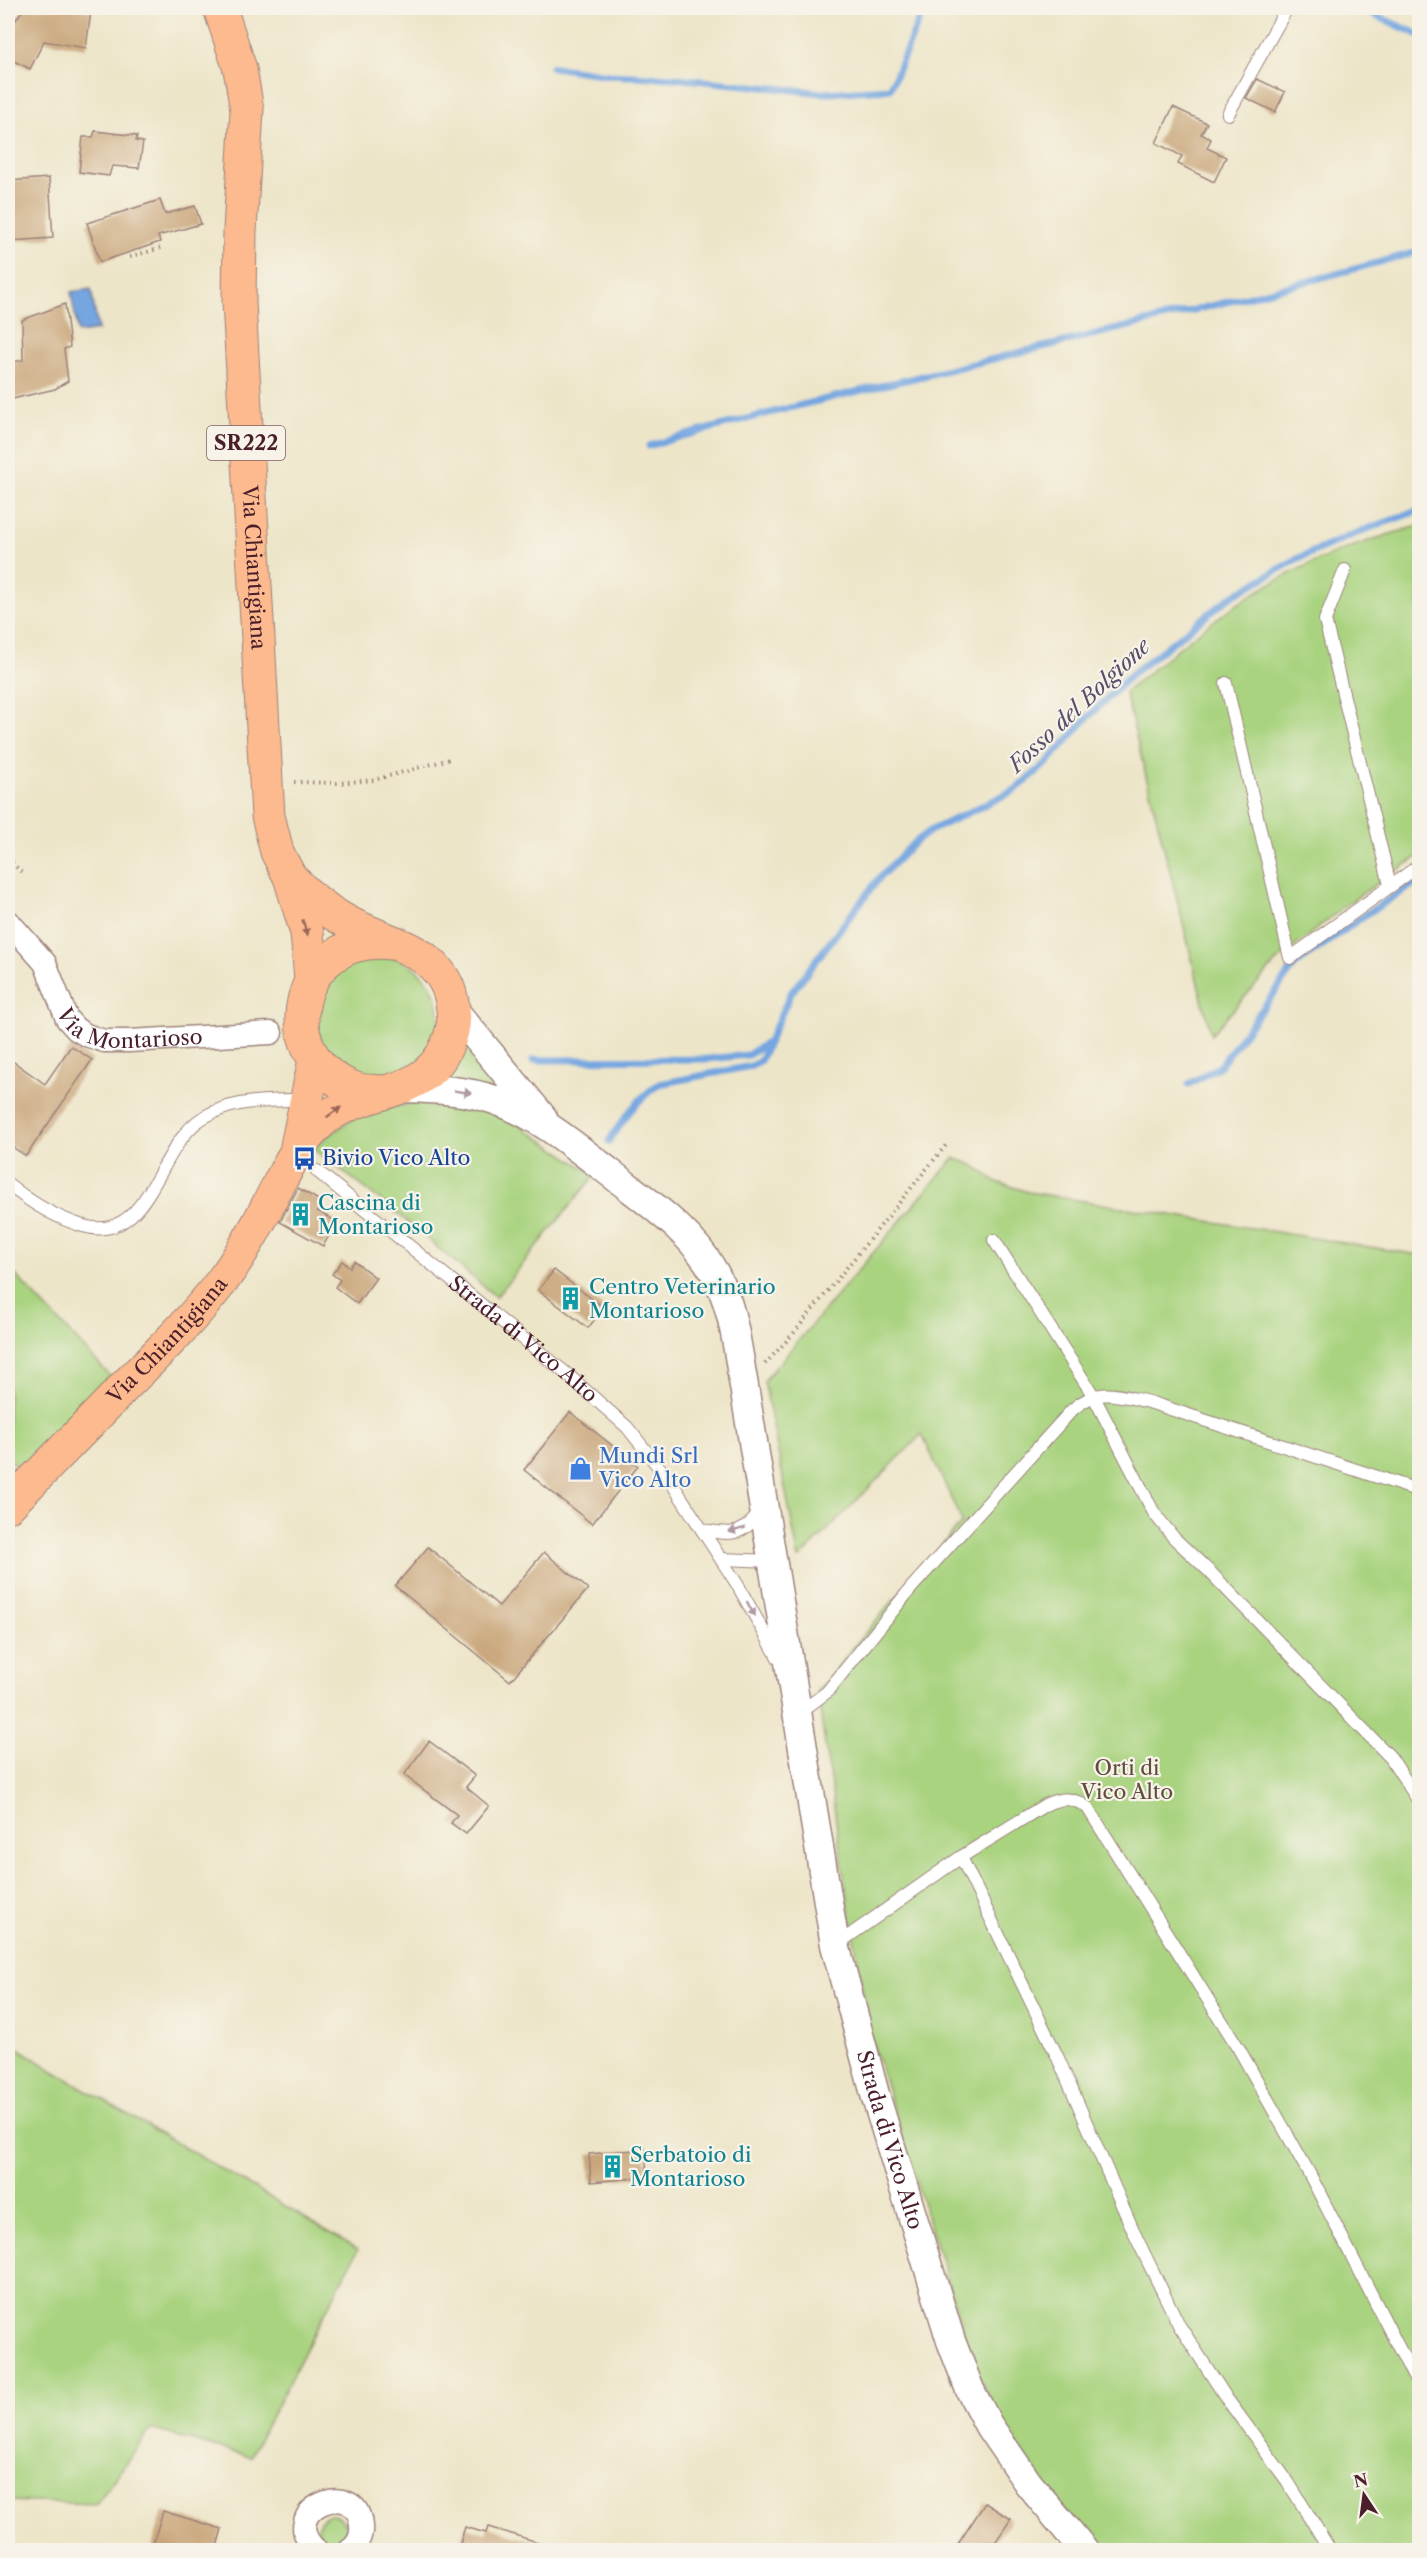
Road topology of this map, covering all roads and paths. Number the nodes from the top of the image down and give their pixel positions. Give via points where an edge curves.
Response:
1 (220, 8) edge
2 (1287, 8) edge
3 (1228, 114) dead end
4 (161, 248) dead end
5 (130, 257) dead end
6 (1345, 570) dead end
7 (1226, 683) dead end
8 (450, 759) dead end
9 (266, 781) junction
10 (8, 858) edge
11 (1419, 865) edge
12 (21, 872) dead end
13 (290, 877) junction
14 (1390, 885) junction
15 (8, 921) edge
16 (399, 944) junction
17 (311, 980) junction
18 (453, 1010) junction
19 (271, 1033) dead end
20 (315, 1060) junction
21 (395, 1090) junction
22 (308, 1099) junction
23 (552, 1129) junction
24 (946, 1145) dead end
25 (306, 1162) junction
26 (8, 1184) edge
27 (994, 1240) dead end
28 (744, 1386) junction
29 (1093, 1395) junction
30 (1419, 1491) edge
31 (8, 1506) edge
32 (763, 1508) junction
33 (702, 1530) junction
34 (722, 1559) junction
35 (773, 1561) junction
36 (796, 1702) junction
37 (1419, 1803) edge
38 (961, 1857) junction
39 (835, 1945) junction
40 (1419, 2388) edge
41 (316, 2550) edge
42 (353, 2550) edge
43 (1084, 2550) edge
44 (1330, 2550) edge

1 - 9 main road, Via Chiantigiana / SR222 via 240,69 247,110 239,302
2 - 3 lane
4 - 5 path
6 - 14 lane via 1324,620
7 - 14 lane via 1290,958
8 - 9 path via 374,780
9 - 13 main road, Via Chiantigiana / SR222 via 273,840
10 - 12 path
11 - 14 lane
13 - 16 main road, Via Chiantigiana via 346,921
13 -> 17 main road, Via Chiantigiana via 309,939
15 - 19 street, Via Montarioso via 48,969 67,1019 86,1035 104,1041 129,1041
16 - 17 main road, Via Chiantigiana via 373,941 348,947 327,960
16 - 18 main road, Via Chiantigiana via 420,953 436,968 448,987
17 - 20 main road, Via Chiantigiana via 302,1014 303,1031
18 - 21 main road, Via Chiantigiana via 452,1034 442,1056 426,1075
18 - 23 street, Strada di Vico Alto
20 - 21 main road, Via Chiantigiana via 334,1079 359,1090
20 - 22 main road, Via Chiantigiana
21 -> 23 street, Strada di Vico Alto via 446,1090 482,1096
25 -> 21 main road, Via Chiantigiana via 319,1124 341,1107
22 - 25 main road, Via Chiantigiana
22 - 26 lane via 238,1103 199,1120 176,1143 138,1210 104,1230 62,1220 28,1202
23 - 28 street, Strada di Vico Alto via 657,1209 696,1246 714,1271 728,1303
24 - 28 path via 793,1334
25 - 31 main road, Via Chiantigiana via 207,1299 175,1336
25 - 33 lane, Strada di Vico Alto via 611,1412 644,1446
27 - 29 lane
28 - 32 street, Strada di Vico Alto
29 - 30 lane via 1114,1394 1149,1402
29 - 36 lane via 1072,1410 912,1587 827,1692
29 - 37 lane via 1143,1495 1163,1525 1391,1758
32 -> 33 lane via 742,1531
32 - 35 street, Strada di Vico Alto
33 - 34 lane, Strada di Vico Alto
34 - 35 lane
34 -> 36 lane, Strada di Vico Alto via 775,1651
35 - 36 street, Strada di Vico Alto
36 - 39 street, Strada di Vico Alto
38 - 39 lane
38 - 40 lane via 1054,1800 1074,1799 1088,1808 1245,2060 1309,2173
38 - 44 lane via 1058,2058 1179,2325 1288,2482
39 - 43 street, Strada di Vico Alto via 876,2098 963,2374 989,2427 1028,2483
41 - 42 street via 304,2526 312,2509 328,2500 346,2503 358,2515 361,2532

